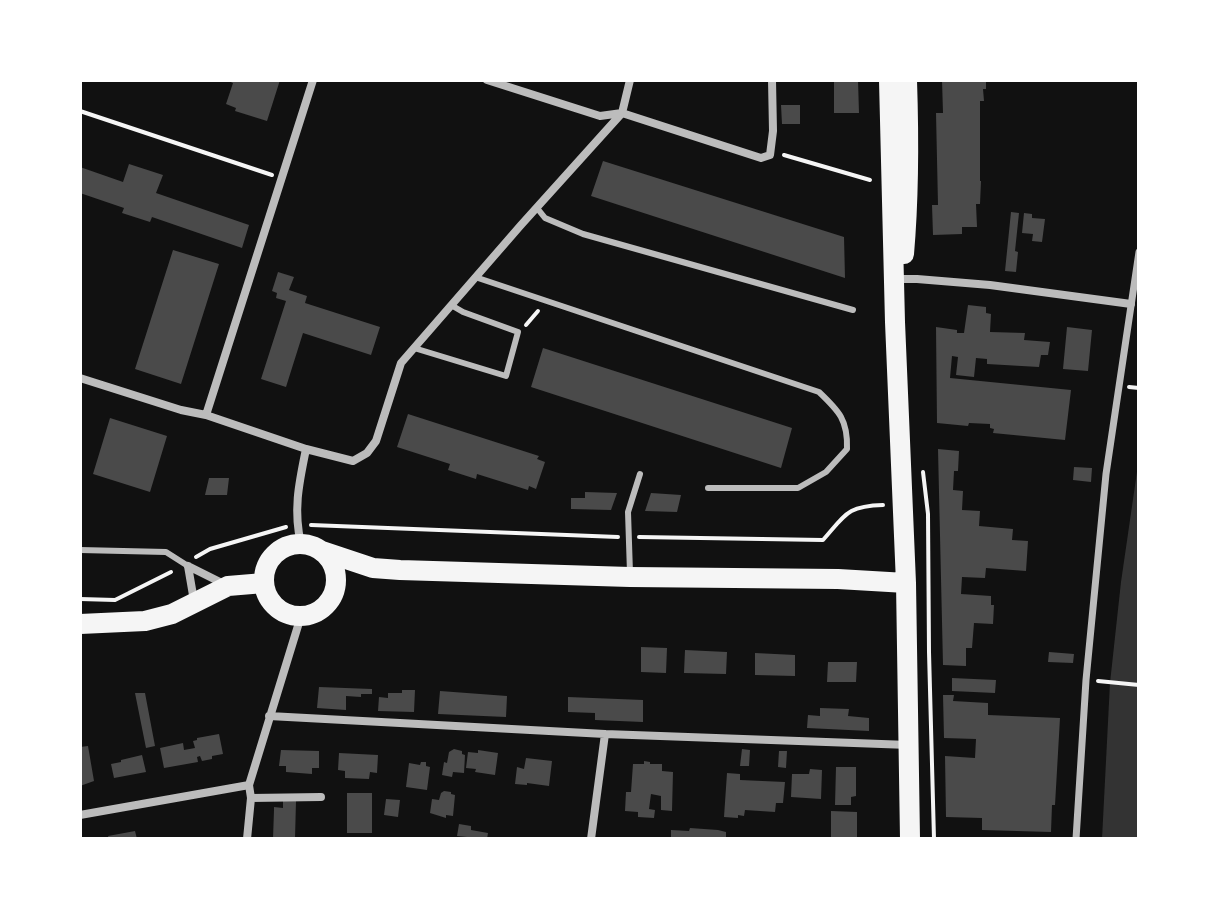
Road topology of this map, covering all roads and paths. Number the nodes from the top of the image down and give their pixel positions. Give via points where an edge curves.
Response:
1 (313, 80) edge
2 (487, 80) edge
3 (630, 80) edge
4 (772, 80) edge
5 (889, 80) edge
6 (907, 80) edge
7 (80, 111) edge
8 (622, 113) junction
9 (782, 154) dead end
10 (282, 178) junction
11 (870, 180) dead end
12 (537, 208) junction
13 (1139, 252) edge
14 (475, 277) junction
15 (898, 279) junction
16 (545, 301) junction
17 (1131, 304) junction
18 (451, 305) junction
19 (853, 310) dead end
20 (518, 332) junction
21 (414, 348) junction
22 (80, 378) edge
23 (206, 415) junction
24 (306, 449) junction
25 (640, 474) dead end
26 (708, 488) dead end
27 (904, 514) junction
28 (299, 534) junction
29 (629, 537) junction
30 (80, 550) edge
31 (322, 551) junction
32 (191, 562) junction
33 (373, 568) junction
34 (171, 572) dead end
35 (630, 577) junction
36 (264, 583) junction
37 (906, 583) junction
38 (228, 586) junction
39 (335, 590) junction
40 (80, 599) edge
41 (194, 602) junction
42 (301, 616) junction
43 (80, 624) edge
44 (1103, 682) dead end
45 (1139, 685) edge
46 (269, 716) junction
47 (605, 734) junction
48 (910, 745) junction
49 (249, 785) junction
50 (321, 797) dead end
51 (251, 798) junction
52 (80, 815) edge
53 (247, 839) edge
54 (591, 839) edge
55 (910, 839) edge
56 (1076, 839) edge

1 - 10 street
2 - 8 street via 600,116
3 - 8 street
4 - 8 street via 770,155 761,158
5 - 15 main road
6 - 15 main road via 908,206
7 - 10 path
8 - 12 street
9 - 11 path
10 - 23 street
12 - 14 street
12 - 19 lane via 545,218 583,234
13 - 17 street
14 - 16 lane
14 - 18 street
15 - 17 street
15 - 27 main road via 895,322
16 - 20 path
16 - 26 lane via 819,392 845,422 847,449 826,472 798,488
17 - 56 street via 1106,474
18 - 20 lane
18 - 21 street
20 - 21 lane via 506,376
21 - 24 street via 401,363 376,441 367,453 353,461
22 - 23 street
23 - 24 street
24 - 28 street via 296,504
25 - 29 lane via 628,512
27 - 29 path via 892,504 861,505 846,513 823,540
27 - 37 main road
28 - 29 path
28 - 31 main road
28 - 32 path via 210,549
28 - 36 main road via 271,559
29 - 35 lane
30 - 32 lane via 166,552
31 - 33 main road
31 - 39 main road via 335,570
32 - 38 street
32 - 41 street
33 - 35 main road
33 - 39 main road
34 - 40 path via 115,600
35 - 37 main road
36 - 38 main road
36 - 42 main road via 281,611
37 - 48 main road
38 - 41 main road
39 - 42 main road via 321,609
41 - 43 main road via 145,621
42 - 46 street
44 - 45 path
46 - 47 street
46 - 49 street
47 - 48 street
47 - 54 street
48 - 55 main road
49 - 51 street
49 - 52 street
50 - 51 street
51 - 53 street

